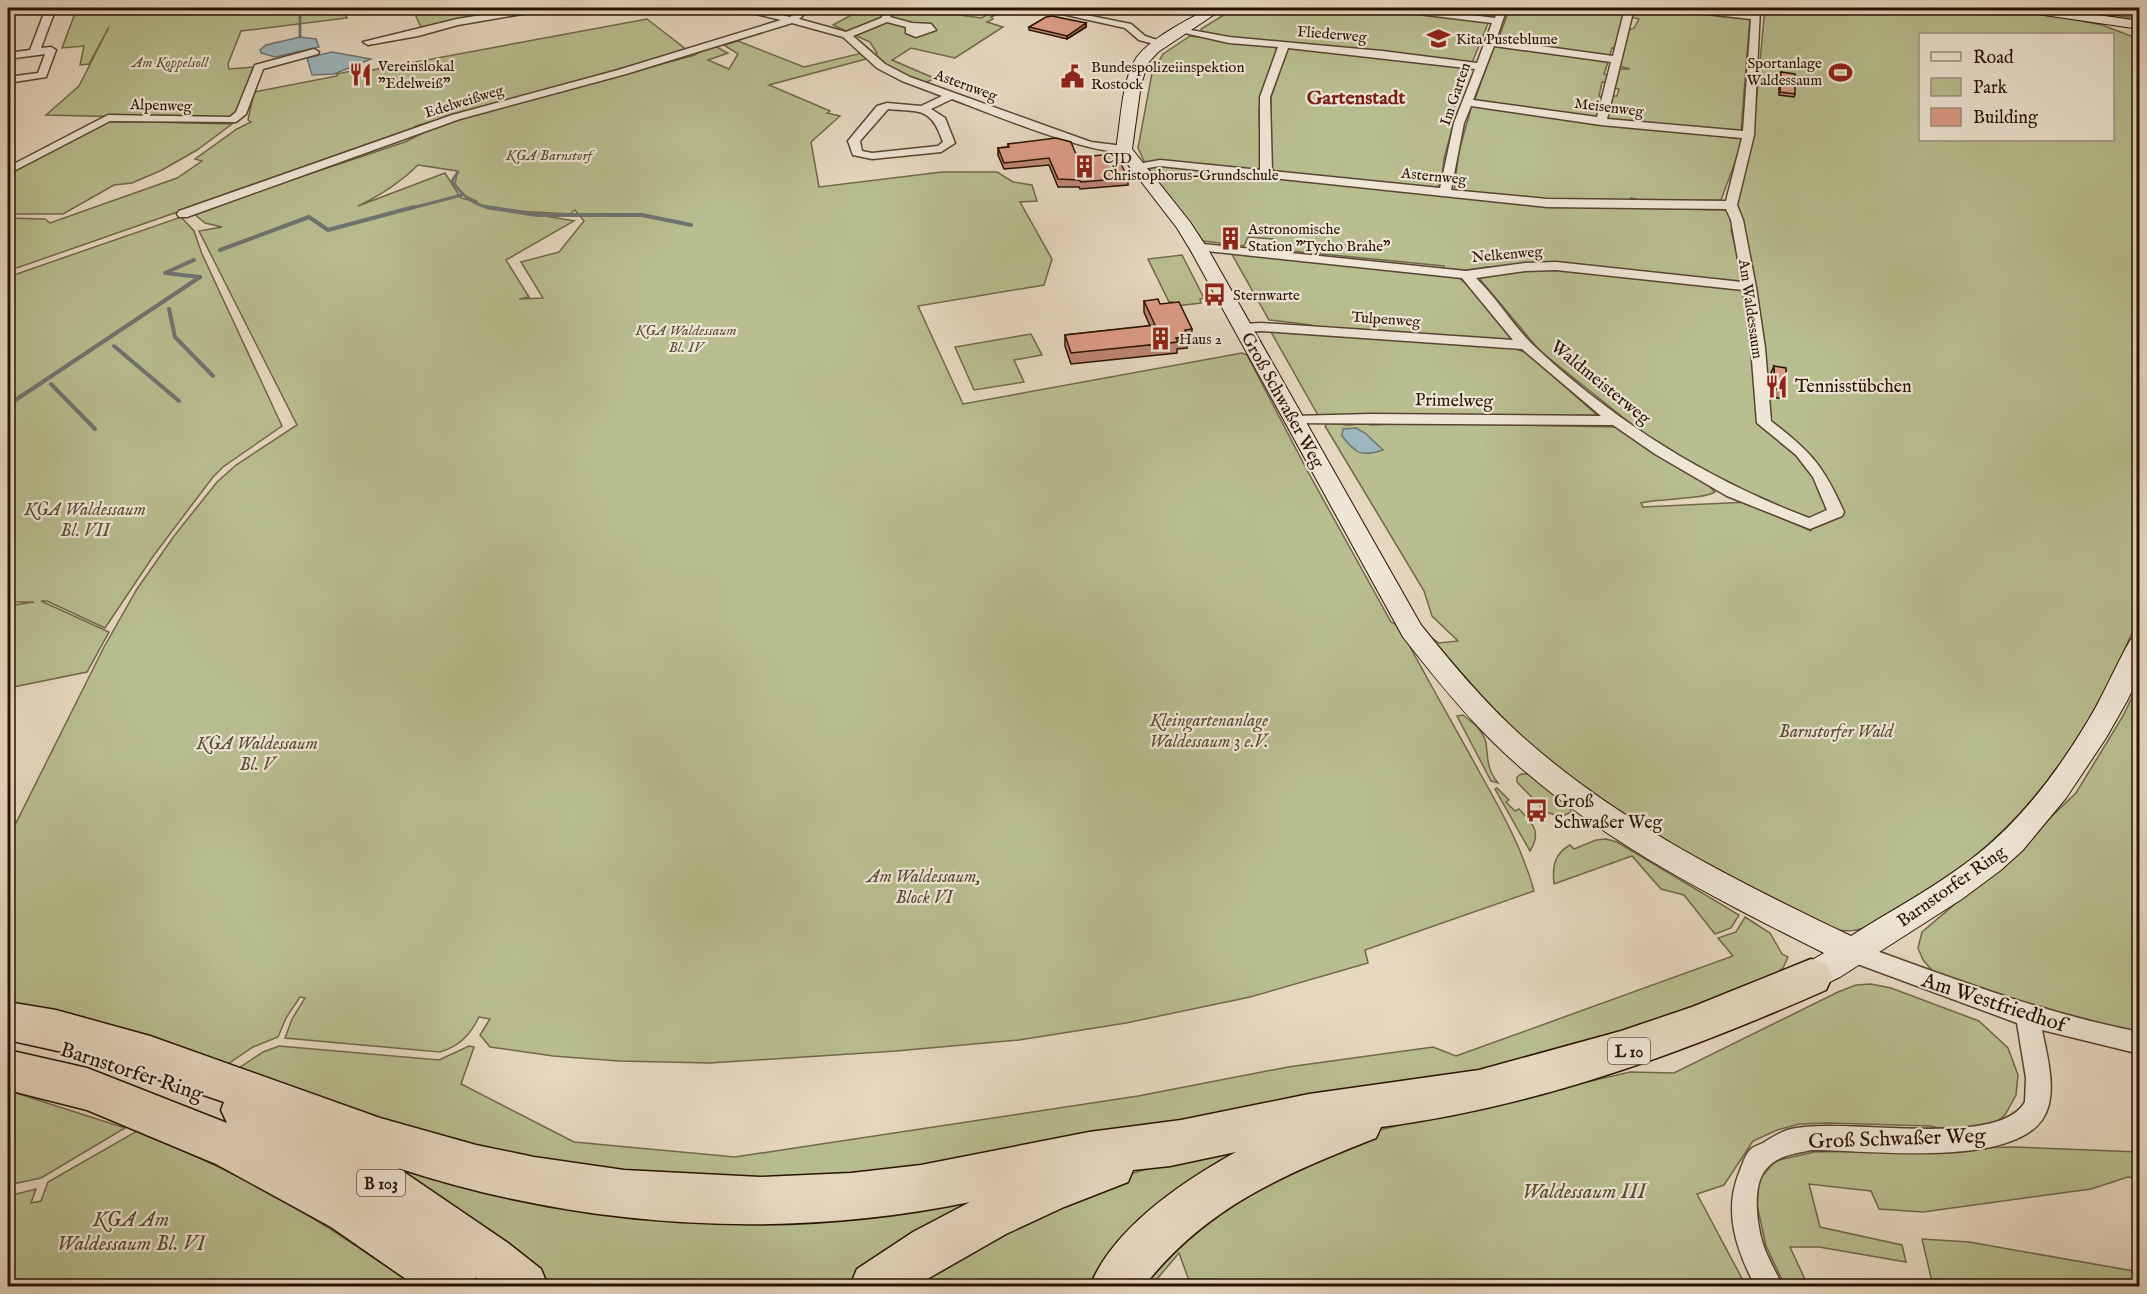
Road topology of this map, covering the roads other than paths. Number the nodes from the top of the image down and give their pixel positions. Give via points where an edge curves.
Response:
1 (51, 8) edge
2 (539, 8) edge
3 (741, 8) edge
4 (807, 8) edge
5 (894, 8) edge
6 (1041, 8) edge
7 (1217, 8) edge
8 (1394, 8) edge
9 (1503, 8) edge
10 (1630, 8) edge
11 (1679, 8) edge
12 (2024, 8) edge
13 (1756, 12) edge
14 (2076, 16) junction
15 (793, 19) junction
16 (886, 19) junction
17 (1498, 21) junction
18 (2139, 25) edge
19 (912, 26) dead end
20 (1183, 30) junction
21 (2139, 34) edge
22 (846, 35) junction
23 (368, 42) dead end
24 (1489, 42) junction
25 (1161, 43) junction
26 (1284, 45) junction
27 (314, 52) dead end
28 (34, 53) junction
29 (8, 56) edge
30 (1617, 60) junction
31 (1479, 66) junction
32 (8, 80) edge
33 (950, 96) junction
34 (1466, 102) junction
35 (923, 109) junction
36 (1601, 122) junction
37 (1748, 135) junction
38 (1125, 149) junction
39 (1136, 167) junction
40 (8, 171) edge
41 (1266, 174) junction
42 (1445, 192) junction
43 (1731, 205) junction
44 (183, 214) dead end
45 (1197, 246) junction
46 (1466, 275) junction
47 (1749, 287) junction
48 (1243, 328) junction
49 (1526, 345) junction
50 (1293, 420) junction
51 (1615, 421) junction
52 (1734, 492) joint
53 (2139, 645) edge
54 (1851, 952) junction
55 (1811, 977) joint
56 (2028, 1016) junction
57 (8, 1021) edge
58 (8, 1035) edge
59 (2139, 1043) edge
60 (8, 1070) edge
61 (1439, 1098) junction
62 (239, 1130) junction
63 (1176, 1143) junction
64 (454, 1287) edge
65 (524, 1287) edge
66 (874, 1287) edge
67 (1114, 1287) edge
68 (1768, 1287) edge

1 - 28 street
2 - 23 street
3 - 15 street
4 - 15 street
5 - 16 street
6 - 25 street via 1128,26 1142,38
7 - 20 street
8 - 17 street
9 - 17 street, Im Garten
10 - 30 street
11 - 13 street
12 - 14 street
13 - 37 street
14 - 18 street
14 - 21 street
15 - 22 street
15 - 44 street, Edelweißweg via 622,72 456,117
16 - 19 street
16 - 22 street
17 - 24 street, Im Garten
20 - 25 street
20 - 26 street, Fliederweg via 1229,40
22 - 33 street, Asternweg via 881,66
24 - 30 street
24 - 31 street, Im Garten
25 - 38 street via 1145,56 1137,72
26 - 31 street, Fliederweg
26 - 41 street via 1265,97
27 - 40 street, Alpenweg via 259,67 241,114 232,120 108,118
28 - 29 street
28 - 32 street via 51,51 42,75
30 - 36 street
31 - 34 street, Im Garten
33 - 35 street
33 - 38 street, Asternweg via 1087,144
34 - 36 street, Meisenweg
34 - 42 street, Im Garten
35 - 35 street via 897,105 881,108 854,141 857,153 872,156 946,147 949,143 941,120
36 - 37 street, Meisenweg
37 - 43 street
38 - 39 street, Groß Schwaßer Weg
39 - 41 street, Asternweg via 1160,163
39 - 45 street, Groß Schwaßer Weg
41 - 42 street, Asternweg
42 - 43 street, Asternweg via 1547,203
43 - 47 street, Am Waldessaum
45 - 46 street, Nelkenweg
45 - 48 street, Groß Schwaßer Weg
46 - 47 street, Nelkenweg via 1556,266
46 - 49 street, Waldmeisterweg
47 - 52 street, Am Waldessaum via 1764,423 1801,452 1820,476 1836,512 1810,524 1769,510
48 - 49 street, Tulpenweg
48 - 50 street, Groß Schwaßer Weg
49 - 51 street, Waldmeisterweg
50 - 51 street, Primelweg
50 - 54 street, Groß Schwaßer Weg via 1412,631 1470,705 1554,778 1641,841
51 - 52 street, Waldmeisterweg via 1653,448
53 - 54 street, Barnstorfer Ring / L 10 via 2091,736 2016,838 1990,862
54 - 55 street, Barnstorfer Ring / L 10
54 - 56 street, Am Westfriedhof via 1960,995
55 - 61 highway, L 10 via 1633,1050
56 - 59 street, Am Westfriedhof
56 - 68 street, Groß Schwaßer Weg via 2038,1088 2034,1110 2021,1126 1980,1138 1818,1138 1787,1142 1760,1157 1746,1185 1744,1219 1757,1265
57 - 63 highway via 109,1042 435,1157 538,1181 615,1192 777,1200 844,1196 950,1184 1088,1154
58 - 62 highway, Barnstorfer Ring / B 103 via 67,1048 179,1083
60 - 62 highway, Barnstorfer Ring / B 103
61 - 63 highway via 1298,1117
61 - 67 highway via 1306,1141 1246,1169 1173,1221
62 - 64 highway, B 103 via 298,1180 389,1237
62 - 65 highway, B 103 via 332,1153 439,1221
63 - 66 highway via 1016,1204 935,1247

